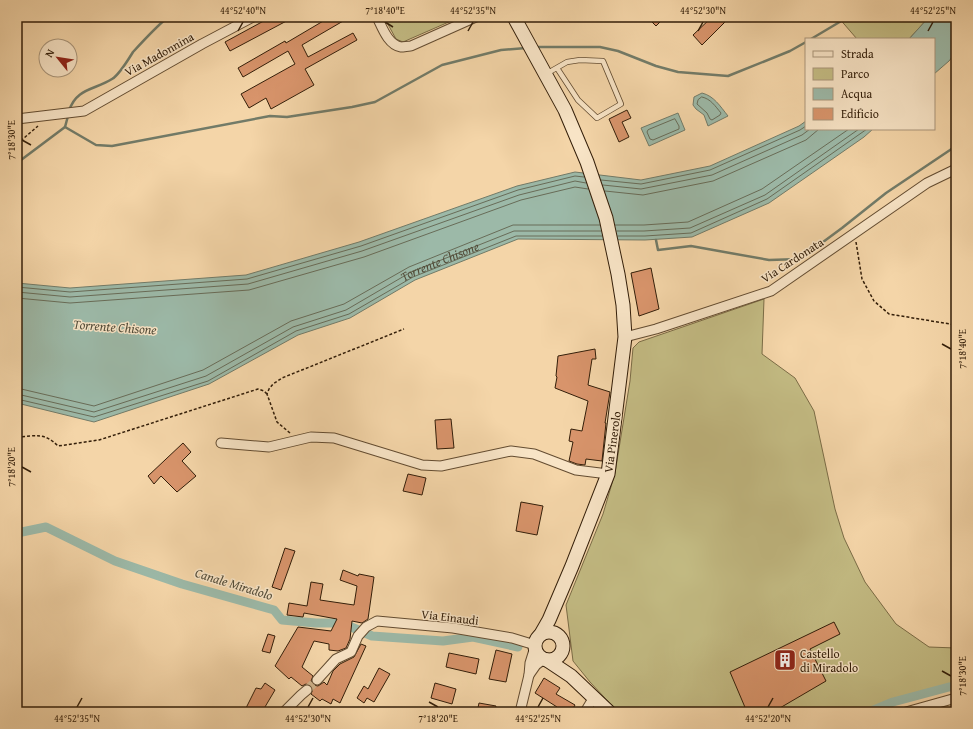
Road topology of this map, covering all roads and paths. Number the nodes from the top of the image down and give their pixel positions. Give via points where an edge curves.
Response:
1 (253, 17) edge
2 (377, 17) edge
3 (476, 17) edge
4 (514, 17) edge
5 (548, 69) junction
6 (50, 115) junction
7 (17, 119) edge
8 (17, 144) edge
9 (956, 169) edge
10 (855, 233) junction
11 (956, 325) edge
12 (404, 329) dead end
13 (625, 337) junction
14 (268, 394) junction
15 (17, 437) edge
16 (304, 439) junction
17 (221, 443) dead end
18 (608, 474) junction
19 (557, 602) junction
20 (561, 639) junction
21 (537, 642) junction
22 (561, 653) junction
23 (545, 659) junction
24 (529, 675) junction
25 (571, 676) junction
26 (318, 680) tunnel mouth
27 (307, 690) tunnel mouth
28 (594, 697) junction
29 (956, 698) edge
30 (284, 712) edge
31 (520, 712) edge
32 (585, 712) edge
33 (609, 712) edge
34 (906, 712) edge

1 - 6 street, Via Madonnina via 84,111
2 - 3 street via 392,43 401,47 411,46
4 - 5 street, Via Pinerolo via 520,30
5 - 5 lane via 566,62 603,61 621,104 596,118
5 - 13 street, Via Pinerolo via 587,162 606,218 623,305
6 - 7 street
6 - 8 path
9 - 10 street, Via Cardonata via 927,183
10 - 11 path via 862,278 874,301 890,314
10 - 13 street, Via Cardonata via 770,291
12 - 14 path via 282,378 273,384
13 - 18 street, Via Pinerolo
14 - 15 path via 258,389 99,440 58,446 44,436
14 - 16 path via 277,422 287,433
16 - 17 street via 269,447
16 - 18 street via 334,438 422,465 441,466 511,451 534,454 576,470
18 - 19 street, Via Pinerolo
19 - 20 street, Via Pinerolo via 557,625
19 - 21 street, Via Pinerolo
20 - 21 street via 555,633 546,632
20 - 22 street
21 - 23 street via 538,654
21 - 24 street
21 - 26 street, Via Einaudi via 453,628 377,621 361,633 351,652 336,659
22 - 23 street via 555,658
22 - 25 street
23 - 24 street via 536,665
23 - 25 street
24 - 31 street
25 - 28 street
27 - 30 street
28 - 32 street
28 - 33 street
29 - 34 street

